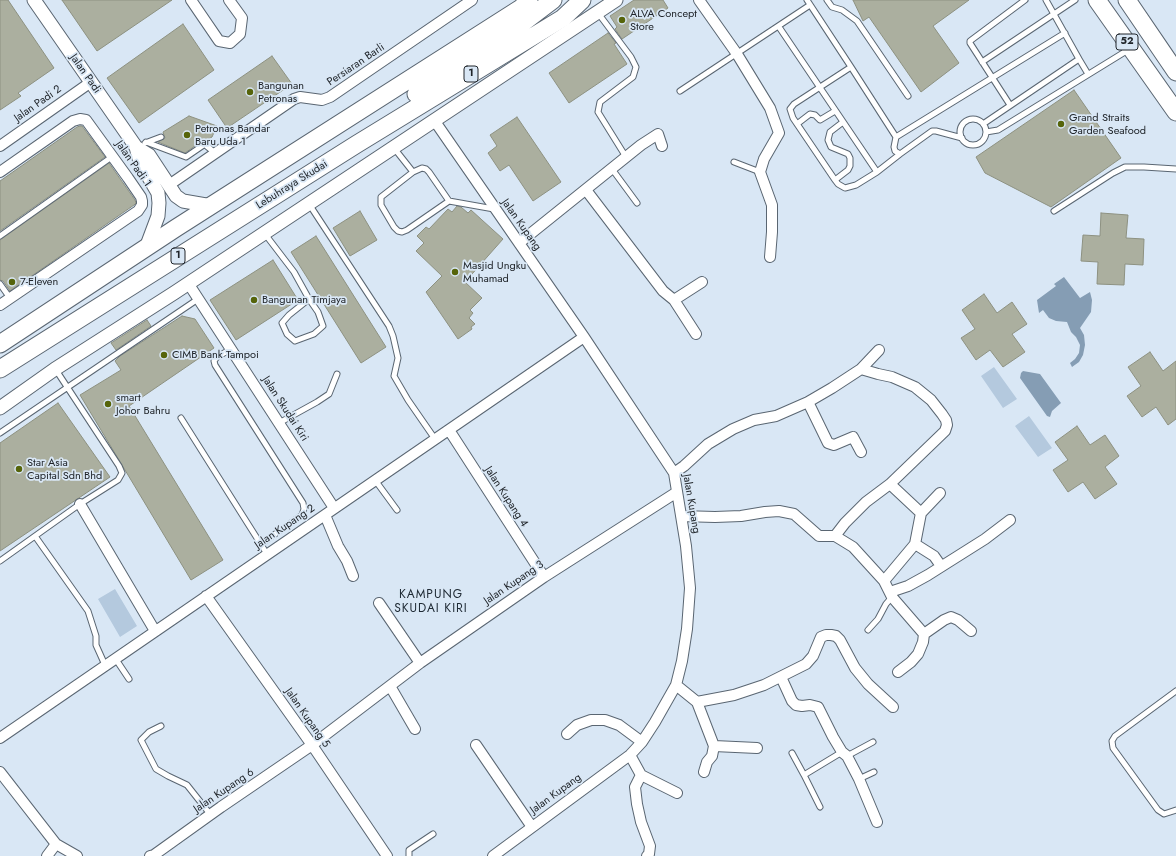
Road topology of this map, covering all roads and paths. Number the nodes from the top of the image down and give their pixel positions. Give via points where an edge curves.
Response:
1 (34, 0) edge
2 (191, 0) edge
3 (230, 0) edge
4 (472, 0) edge
5 (529, 0) edge
6 (553, 0) edge
7 (582, 0) edge
8 (616, 0) edge
9 (699, 0) edge
10 (806, 0) edge
11 (827, 0) edge
12 (1025, 0) edge
13 (1046, 0) edge
14 (1075, 0) edge
15 (1097, 0) edge
16 (1128, 0) edge
17 (810, 5) junction
18 (598, 12) junction
19 (1055, 14) junction
20 (779, 27) junction
21 (1065, 33) junction
22 (1131, 48) junction
23 (737, 54) junction
24 (1079, 59) junction
25 (982, 62) junction
26 (851, 67) junction
27 (1176, 72) edge
28 (1088, 74) junction
29 (993, 78) junction
30 (91, 82) junction
31 (819, 88) junction
32 (680, 91) dead end
33 (908, 96) dead end
34 (1010, 106) junction
35 (835, 111) junction
36 (1176, 112) edge
37 (434, 120) junction
38 (843, 122) junction
39 (797, 124) junction
40 (983, 124) junction
41 (986, 132) junction
42 (161, 137) dead end
43 (896, 137) junction
44 (962, 138) junction
45 (357, 144) junction
46 (141, 145) junction
47 (0, 146) edge
48 (662, 146) dead end
49 (394, 147) junction
50 (215, 153) junction
51 (900, 154) junction
52 (113, 156) junction
53 (626, 158) junction
54 (734, 162) dead end
55 (612, 169) junction
56 (1176, 169) edge
57 (0, 172) edge
58 (413, 172) junction
59 (760, 172) junction
60 (877, 172) junction
61 (835, 180) junction
62 (169, 185) junction
63 (586, 190) junction
64 (449, 201) junction
65 (637, 203) dead end
66 (309, 204) junction
67 (212, 206) junction
68 (496, 209) junction
69 (1054, 211) dead end
70 (264, 233) junction
71 (0, 236) edge
72 (519, 243) junction
73 (146, 248) junction
74 (770, 257) dead end
75 (702, 282) dead end
76 (188, 283) junction
77 (0, 284) edge
78 (10, 298) junction
79 (198, 299) junction
80 (310, 299) junction
81 (674, 300) junction
82 (0, 305) edge
83 (696, 334) dead end
84 (584, 337) junction
85 (0, 344) edge
86 (231, 349) junction
87 (879, 350) dead end
88 (0, 369) edge
89 (55, 369) junction
90 (861, 369) junction
91 (337, 374) dead end
92 (67, 388) junction
93 (808, 402) junction
94 (0, 408) edge
95 (182, 418) dead end
96 (280, 424) junction
97 (449, 430) junction
98 (0, 433) edge
99 (434, 439) junction
100 (861, 452) dead end
101 (674, 473) junction
102 (375, 480) junction
103 (890, 484) junction
104 (677, 492) junction
105 (940, 493) dead end
106 (80, 504) junction
107 (334, 508) junction
108 (397, 510) dead end
109 (921, 513) junction
110 (325, 515) junction
111 (682, 516) junction
112 (1010, 520) dead end
113 (36, 536) junction
114 (835, 536) junction
115 (261, 544) junction
116 (915, 544) junction
117 (267, 554) junction
118 (0, 561) edge
119 (942, 566) junction
120 (353, 576) dead end
121 (544, 577) junction
122 (884, 581) junction
123 (891, 594) junction
124 (206, 596) junction
125 (379, 603) dead end
126 (868, 630) dead end
127 (155, 631) junction
128 (972, 631) dead end
129 (924, 634) junction
130 (115, 658) junction
131 (420, 663) junction
132 (106, 665) junction
133 (898, 672) dead end
134 (781, 676) junction
135 (129, 679) dead end
136 (676, 685) junction
137 (390, 686) junction
138 (1176, 691) edge
139 (697, 702) junction
140 (893, 707) dead end
141 (160, 726) dead end
142 (415, 729) dead end
143 (567, 734) dead end
144 (0, 738) edge
145 (642, 742) junction
146 (873, 742) dead end
147 (312, 745) junction
148 (476, 745) dead end
149 (714, 746) junction
150 (757, 748) dead end
151 (792, 753) dead end
152 (845, 754) junction
153 (630, 755) junction
154 (0, 772) edge
155 (704, 772) dead end
156 (874, 772) dead end
157 (641, 775) junction
158 (804, 775) junction
159 (860, 780) junction
160 (677, 793) dead end
161 (820, 806) dead end
162 (1176, 810) edge
163 (210, 814) junction
164 (877, 822) dead end
165 (532, 827) junction
166 (433, 834) dead end
167 (56, 844) junction
168 (47, 856) edge
169 (77, 856) edge
170 (153, 856) edge
171 (387, 856) edge
172 (409, 856) edge
173 (493, 856) edge
174 (647, 856) edge

1 - 30 street, Jalan Padi
2 - 3 street via 219,41 230,43 240,34 242,18
4 - 50 street, Persiaran Barli via 330,97 322,100 300,97 294,99
5 - 67 highway, 1 via 521,8
6 - 45 highway via 377,121
7 - 45 highway, Lebuhraya Skudai / 1 via 563,18
8 - 18 street
9 - 23 street
10 - 17 lane
11 - 33 lane via 832,7 842,10 857,21
12 - 25 lane via 971,39 970,44
13 - 19 lane
14 - 19 lane
15 - 22 highway, 52
16 - 27 highway, 52
17 - 20 lane
17 - 26 lane
18 - 37 street
18 - 53 lane via 636,67 633,77 600,102 598,112
19 - 21 lane
19 - 25 lane
20 - 23 lane
20 - 31 lane
21 - 24 lane
21 - 29 lane
22 - 28 lane
22 - 36 highway, 52
23 - 32 lane
23 - 59 street via 770,108 779,133 764,159
24 - 28 lane
24 - 34 lane
25 - 29 lane
26 - 31 lane
26 - 43 lane
28 - 41 lane via 998,130
29 - 34 lane
29 - 43 lane
30 - 46 street, Jalan Padi
30 - 47 street, Jalan Padi 2
31 - 35 lane
31 - 39 lane via 791,106 791,114
34 - 40 lane
35 - 38 lane
35 - 39 lane via 820,120 810,114
37 - 49 street
37 - 68 street, Jalan Kupang
38 - 60 lane
38 - 61 lane via 830,132 828,140 832,147 848,154 850,166
39 - 61 lane
40 - 41 lane
40 - 44 lane via 976,119 968,120 961,130
41 - 44 lane via 983,140 976,145 968,144
42 - 46 lane
43 - 51 lane via 894,147
44 - 51 lane via 932,132
45 - 88 highway, Lebuhraya Skudai / 1
46 - 50 lane via 186,157 204,144
46 - 62 street, Jalan Padi
46 - 73 street, Jalan Padi via 140,162 158,193 160,203
48 - 53 street via 658,134
49 - 58 lane
49 - 66 street
50 - 62 street, Persiaran Barli
51 - 60 lane
52 - 57 street, Jalan Padi 1 via 86,120 80,119 73,121
52 - 71 lane
52 - 78 street, Jalan Padi 1 via 141,197 140,208
53 - 55 street
54 - 59 lane
55 - 63 street
55 - 65 lane
56 - 69 lane via 1125,167
58 - 64 lane via 426,169
58 - 64 lane via 381,197 381,205 398,231 407,230
59 - 74 street via 772,205
60 - 61 lane via 856,185 845,188
62 - 67 street, Jalan Padi via 183,201
63 - 72 street
63 - 81 street via 664,291
64 - 68 lane
66 - 70 street
66 - 99 lane via 389,326 394,336 398,358 394,376
67 - 73 highway, 1
68 - 72 street, Jalan Kupang
70 - 76 street
70 - 80 lane via 294,272
72 - 84 street, Jalan Kupang
73 - 85 highway, 1
75 - 81 street
76 - 79 street, Jalan Skudai Kiri
76 - 89 street
77 - 78 lane
78 - 82 street, Jalan Padi 1
79 - 86 street, Jalan Skudai Kiri
79 - 92 lane
80 - 80 lane via 323,326 314,334 295,341 287,334 282,323
81 - 83 street
84 - 97 street, Jalan Kupang 2
84 - 101 street, Jalan Kupang
86 - 96 street, Jalan Skudai Kiri
86 - 115 lane via 217,357 215,365 303,503 304,509 302,514
87 - 90 street
89 - 92 lane
89 - 94 street
90 - 93 street
90 - 103 street via 892,377 915,387 931,400 946,420 945,430
91 - 96 lane via 328,394
92 - 98 lane
92 - 106 lane via 120,466 122,473 118,480
93 - 100 street via 828,443 834,445 853,437
93 - 101 street via 776,416 754,420 733,429 708,444
95 - 115 lane
96 - 107 street, Jalan Skudai Kiri
97 - 99 street, Jalan Kupang 2
97 - 121 street, Jalan Kupang 4
99 - 102 street, Jalan Kupang 2
101 - 104 street, Jalan Kupang
102 - 107 street, Jalan Kupang 2
102 - 108 lane
103 - 109 street
103 - 114 street via 866,502
104 - 111 street, Jalan Kupang
104 - 121 street, Jalan Kupang 3
105 - 109 street
106 - 113 lane
106 - 127 street
107 - 110 street, Jalan Kupang 2
109 - 116 street
110 - 117 street, Jalan Kupang 2
110 - 120 street
111 - 114 street via 741,516 779,511 794,514 820,536
111 - 136 street, Jalan Kupang via 690,588 687,629
112 - 119 street
113 - 118 lane
113 - 132 lane via 88,611 96,636 96,645
114 - 122 street via 853,548
115 - 117 lane
116 - 119 street via 934,556
116 - 122 street
117 - 124 street, Jalan Kupang 2
119 - 123 street
121 - 131 street, Jalan Kupang 3
122 - 123 street
123 - 126 lane via 878,619
123 - 129 street
124 - 127 street, Jalan Kupang 2
124 - 147 street, Jalan Kupang 5
125 - 131 street
127 - 130 street, Jalan Kupang 2
128 - 129 street via 951,617
129 - 133 street via 918,654
130 - 132 street, Jalan Kupang 2
130 - 135 lane
131 - 137 street, Jalan Kupang 3
132 - 144 street, Jalan Kupang 2
134 - 139 street via 734,695
134 - 140 street via 806,664 813,656 821,638 826,635 836,636 855,668
134 - 152 street via 796,705 818,708
136 - 139 street
136 - 145 street, Jalan Kupang
137 - 142 street
137 - 147 street, Jalan Kupang 3
138 - 162 lane via 1115,736 1112,742 1113,748 1158,810 1164,814
139 - 149 street
141 - 163 lane via 141,740 152,762 156,769 187,784
143 - 145 street via 577,725 591,720 605,720 619,725
145 - 153 street, Jalan Kupang
146 - 152 lane
147 - 163 street, Jalan Kupang 6
147 - 171 street, Jalan Kupang 5
148 - 165 street
149 - 150 street
149 - 155 street
151 - 158 lane
152 - 158 lane
152 - 159 street
153 - 157 street
153 - 165 street, Jalan Kupang
154 - 167 street
156 - 159 lane
157 - 160 street
157 - 174 street via 635,787 641,822 650,846
158 - 161 lane
159 - 164 street
163 - 170 street, Jalan Kupang 6
165 - 173 street, Jalan Kupang
166 - 172 lane via 409,850
167 - 168 street
167 - 169 street

